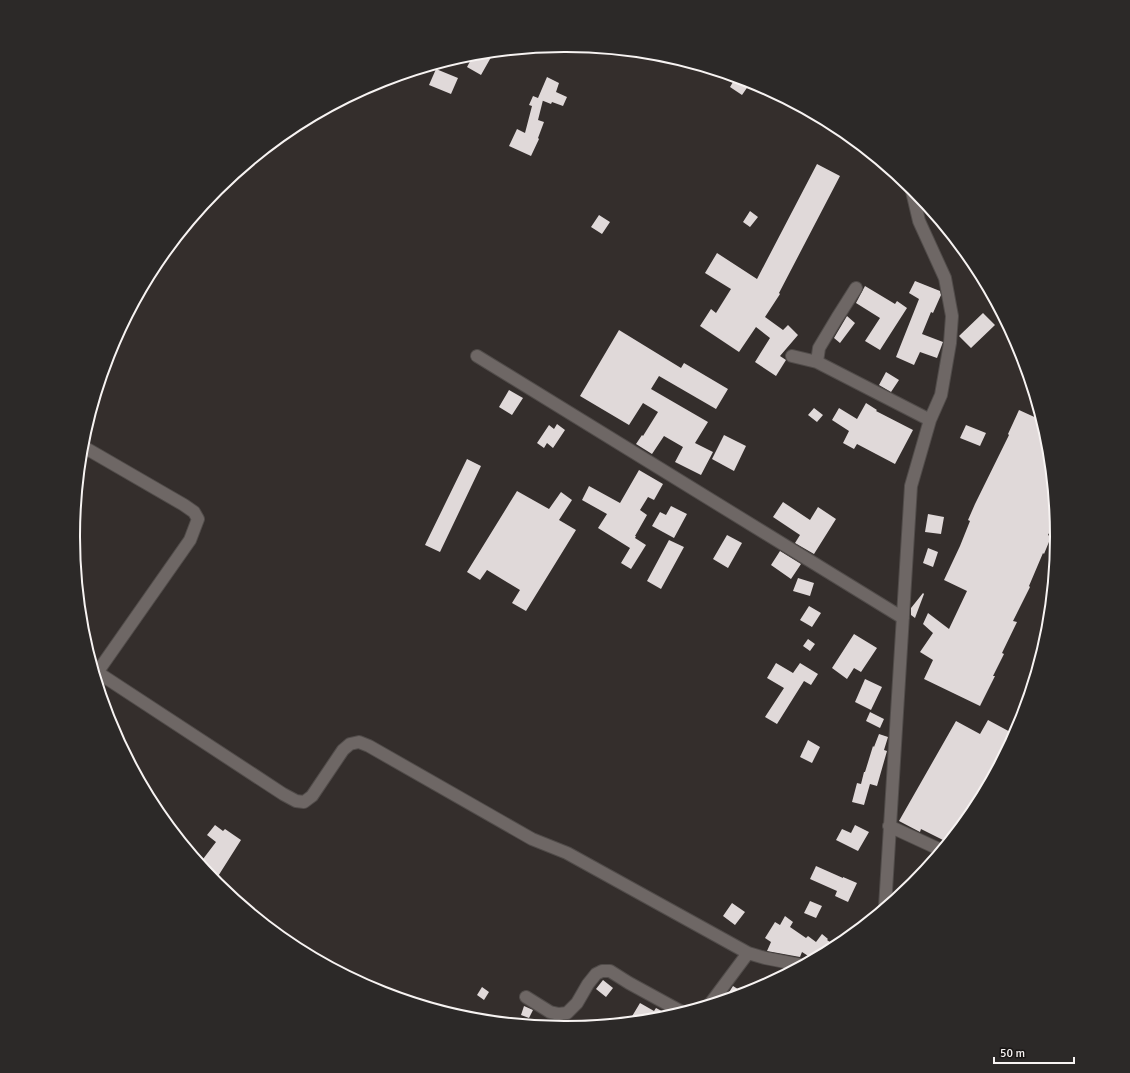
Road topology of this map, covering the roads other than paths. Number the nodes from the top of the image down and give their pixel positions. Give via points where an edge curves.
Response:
1 (914, 201) edge
2 (856, 288) dead end
3 (477, 356) dead end
4 (792, 356) dead end
5 (817, 362) junction
6 (930, 420) junction
7 (89, 450) edge
8 (902, 618) junction
9 (99, 669) edge
10 (101, 676) edge
11 (889, 826) junction
12 (936, 848) edge
13 (885, 900) edge
14 (748, 953) junction
15 (793, 963) edge
16 (526, 997) dead end
17 (716, 997) edge
18 (675, 1008) edge

1 - 6 street via 919,221 944,278 952,316 941,395
2 - 5 street via 819,348
3 - 8 street
4 - 5 street
5 - 6 street
6 - 8 street via 911,486
7 - 9 street via 184,505 194,512 198,519 190,540
8 - 11 street
10 - 14 street via 296,801 304,802 312,796 343,750 350,744 359,742 369,746 532,838 567,853
11 - 12 street
11 - 13 street
14 - 15 street
14 - 17 street
16 - 18 street via 550,1012 567,1013 577,1003 596,974 610,971

